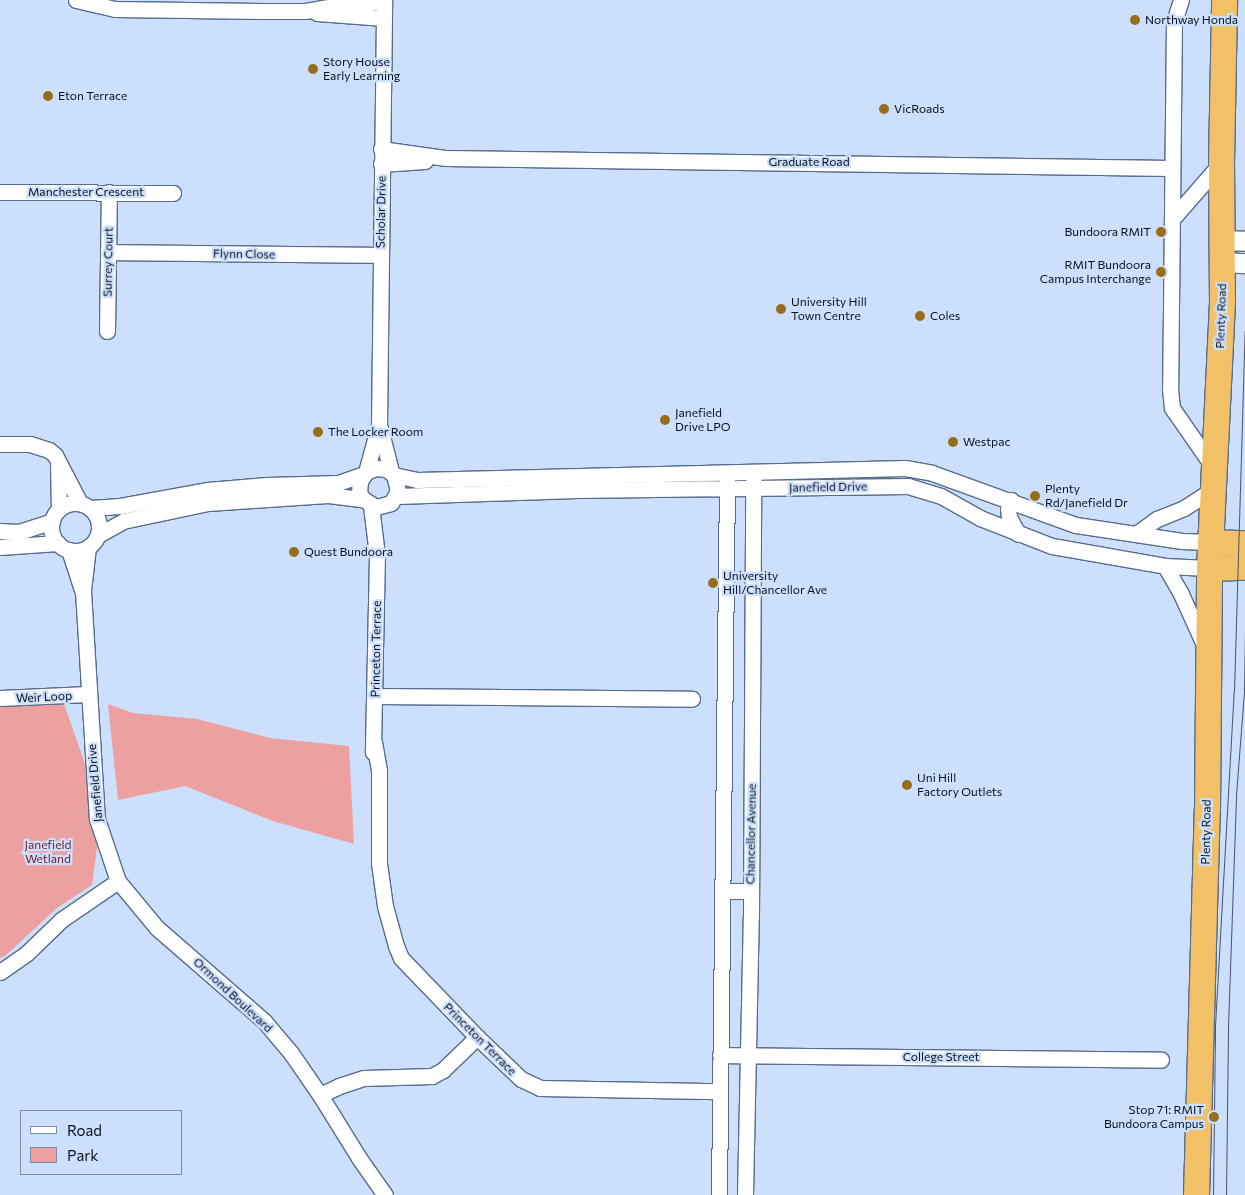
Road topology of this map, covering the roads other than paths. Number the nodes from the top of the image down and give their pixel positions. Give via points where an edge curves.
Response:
1 (76, 0) edge
2 (1181, 0) edge
3 (1224, 0) edge
4 (384, 1) edge
5 (305, 11) junction
6 (384, 18) junction
7 (381, 157) junction
8 (1220, 163) junction
9 (1172, 168) junction
10 (0, 192) edge
11 (109, 192) junction
12 (173, 193) dead end
13 (1173, 218) junction
14 (1234, 251) edge
15 (108, 252) junction
16 (380, 255) junction
17 (107, 331) dead end
18 (379, 425) junction
19 (0, 444) edge
20 (58, 461) junction
21 (365, 473) junction
22 (392, 473) junction
23 (1214, 479) junction
24 (754, 480) junction
25 (727, 481) junction
26 (1011, 500) junction
27 (379, 502) junction
28 (85, 506) junction
29 (56, 515) junction
30 (0, 532) edge
31 (1018, 534) junction
32 (1136, 534) junction
33 (98, 535) junction
34 (1210, 542) junction
35 (1245, 543) edge
36 (0, 547) edge
37 (63, 547) junction
38 (88, 547) junction
39 (1165, 566) junction
40 (1245, 567) edge
41 (1209, 568) junction
42 (83, 591) junction
43 (1208, 654) junction
44 (88, 694) junction
45 (375, 696) junction
46 (0, 698) edge
47 (692, 699) dead end
48 (118, 882) junction
49 (722, 891) junction
50 (751, 891) junction
51 (0, 972) edge
52 (477, 1037) junction
53 (720, 1055) junction
54 (749, 1055) junction
55 (1162, 1060) dead end
56 (720, 1091) junction
57 (324, 1101) junction
58 (385, 1195) edge
59 (719, 1195) edge
60 (745, 1195) edge
61 (1196, 1195) edge

1 - 5 street via 115,9
2 - 9 street via 1174,21
3 - 8 highway, Plenty Road
4 - 5 street
4 - 6 street, Scholar Drive
5 - 6 street via 332,16
6 - 7 street, Scholar Drive
7 - 9 street, Graduate Road
7 - 16 street, Scholar Drive
8 - 13 street
8 - 14 highway, Plenty Road
9 - 13 street
10 - 11 street, Manchester Crescent
11 - 12 street, Manchester Crescent
11 - 15 street, Surrey Court
13 - 23 street via 1172,408
14 - 23 highway, Plenty Road
15 - 16 street, Flynn Close
15 - 17 street, Surrey Court
16 - 18 street, Scholar Drive
18 - 21 street, Scholar Drive
18 - 22 street, Scholar Drive
19 - 20 street via 38,445 50,450
20 - 28 street
20 - 29 street
21 - 22 street via 376,468
21 - 27 street via 359,485
21 - 28 street via 338,483 207,490 120,506
22 - 25 street, Janefield Drive via 417,480
22 - 27 street via 398,486
23 - 32 street via 1184,508 1157,519
23 - 34 highway, Plenty Road
24 - 25 street, Janefield Drive
24 - 26 street, Janefield Drive via 906,468 932,473
24 - 31 street, Janefield Drive via 908,486 941,496
24 - 50 street, Chancellor Avenue
25 - 27 street, Janefield Drive
25 - 49 street
26 - 31 street via 1009,517
26 - 32 street, Janefield Drive via 1076,525
27 - 33 street, Janefield Drive via 328,495 208,503 123,521
27 - 45 street, Princeton Terrace
28 - 29 street via 72,503
28 - 33 street via 98,520
29 - 30 street via 19,532
29 - 37 street via 52,533
31 - 39 street, Janefield Drive via 1065,549
32 - 34 street, Janefield Drive
33 - 38 street
34 - 35 highway, Janefield Drive
34 - 41 highway, Plenty Road
36 - 37 street
37 - 38 street via 82,550
37 - 42 street, Janefield Drive
38 - 42 street, Janefield Drive
39 - 41 street, Janefield Drive
39 - 43 street via 1182,594
40 - 41 highway, Janefield Drive
41 - 43 highway, Plenty Road
42 - 44 street, Janefield Drive
43 - 61 highway, Plenty Road
44 - 46 street, Weir Loop
44 - 48 street, Janefield Drive via 97,819
45 - 47 street
45 - 52 street, Princeton Terrace via 379,863 385,906 396,946 402,958
48 - 51 street via 61,920 27,953
48 - 57 street, Ormond Boulevard via 157,928 264,1021
49 - 50 street
49 - 53 street
50 - 54 street, Chancellor Avenue
52 - 56 street, Princeton Terrace via 521,1080 540,1088
52 - 57 street via 443,1070 432,1076 357,1081 339,1086
53 - 54 street, College Street
53 - 56 street
54 - 55 street, College Street
54 - 60 street, Chancellor Avenue
56 - 59 street
57 - 58 street, Ormond Boulevard

